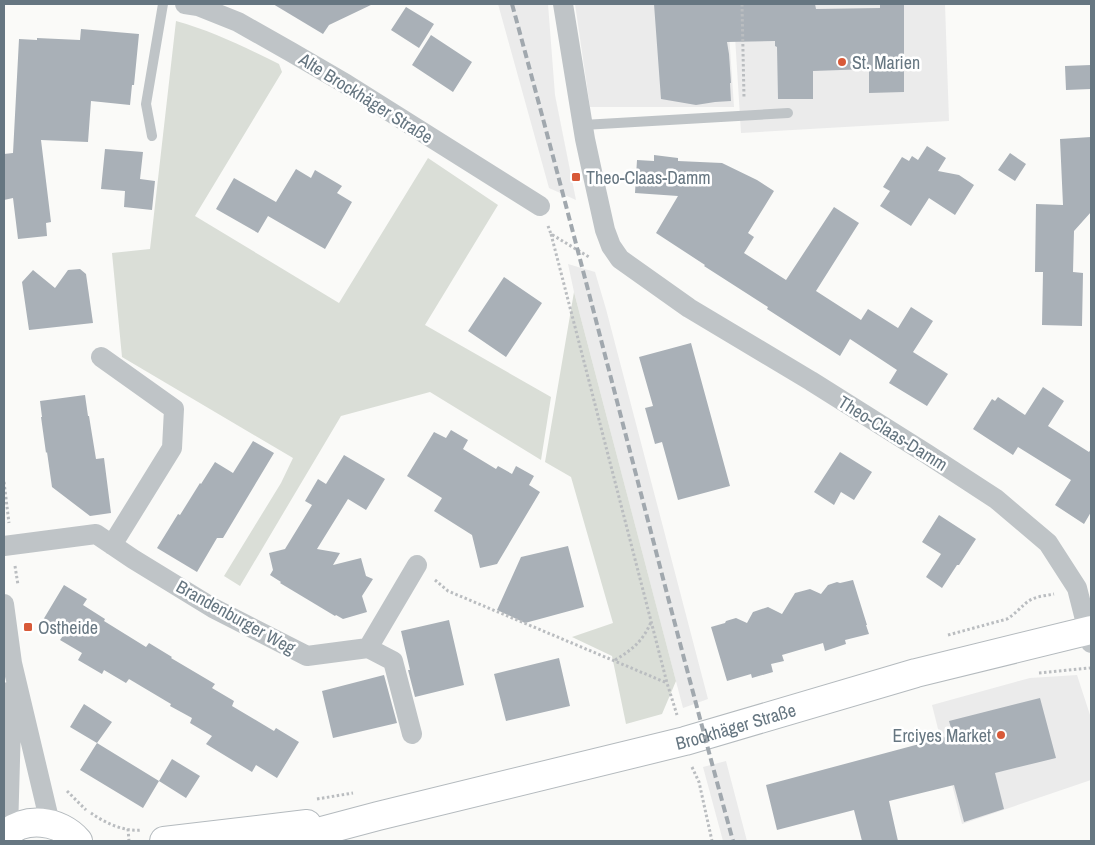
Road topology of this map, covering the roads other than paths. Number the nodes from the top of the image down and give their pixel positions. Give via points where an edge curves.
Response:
1 (163, 4) edge
2 (184, 4) edge
3 (563, 4) edge
4 (788, 114) dead end
5 (583, 125) junction
6 (152, 136) dead end
7 (540, 206) road end
8 (100, 357) dead end
9 (112, 545) junction
10 (8, 546) edge
11 (417, 565) road end
12 (12, 598) edge
13 (1090, 634) edge
14 (368, 648) junction
15 (12, 663) junction
16 (412, 734) dead end
17 (378, 816) junction
18 (50, 823) junction
19 (6, 834) edge
20 (154, 836) edge
21 (78, 841) edge
22 (284, 841) edge

1 - 6 lane via 146,104
2 - 7 street, Alte Brockhäger Straße via 198,6 238,22 292,52
3 - 5 street, Theo-Claas-Damm
4 - 5 lane
5 - 13 street, Theo-Claas-Damm via 605,230 620,259 689,308 996,499 1048,543 1077,588
8 - 9 street via 174,409 172,448
9 - 10 street, Brandenburger Weg via 96,534
9 - 14 street, Brandenburger Weg via 213,608 307,656
11 - 14 street
12 - 15 street
13 - 17 street, Brockhäger Straße via 916,673 685,741
14 - 16 street via 393,661
15 - 18 street
15 - 19 street
17 - 20 street, Brockhäger Straße
17 - 22 street, Brockhäger Straße
18 - 19 street via 26,823
18 - 21 street via 66,830

